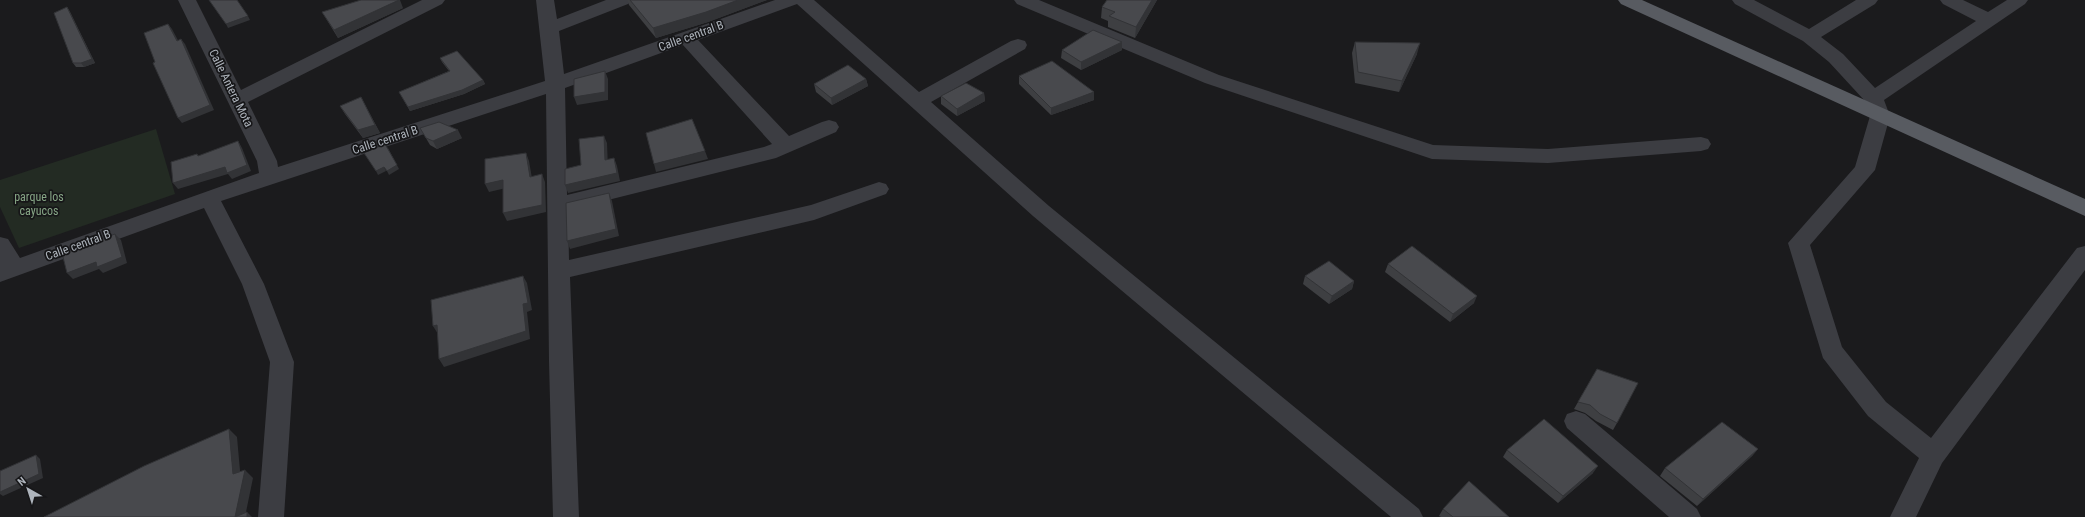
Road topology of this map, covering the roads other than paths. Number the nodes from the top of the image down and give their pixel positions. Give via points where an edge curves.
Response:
1 (187, 0) edge
2 (436, 0) edge
3 (545, 0) edge
4 (622, 0) edge
5 (792, 0) edge
6 (803, 0) edge
7 (1023, 0) edge
8 (1627, 0) edge
9 (1741, 0) edge
10 (1869, 0) edge
11 (1949, 0) edge
12 (2019, 0) edge
13 (1989, 20) junction
14 (551, 28) junction
15 (1809, 37) junction
16 (686, 38) junction
17 (1018, 45) dead end
18 (236, 100) junction
19 (918, 101) junction
20 (1876, 107) junction
21 (830, 127) dead end
22 (1701, 144) dead end
23 (786, 146) junction
24 (270, 177) junction
25 (878, 189) dead end
26 (209, 198) junction
27 (557, 204) junction
28 (2085, 208) edge
29 (0, 245) edge
30 (2085, 254) edge
31 (8, 271) edge
32 (559, 271) junction
33 (1576, 420) dead end
34 (1933, 455) junction
35 (271, 517) edge
36 (566, 517) edge
37 (1410, 517) edge
38 (1688, 517) edge
39 (1902, 517) edge

1 - 18 street, Calle Antera Mota
2 - 18 street
3 - 14 street
4 - 14 street
5 - 16 street, Calle central B
6 - 19 street
7 - 22 street via 1212,79 1432,152 1548,156
8 - 20 main road
9 - 15 street
10 - 15 street
11 - 13 street
12 - 13 street
13 - 20 street
14 - 27 street via 556,112
15 - 20 street via 1836,58
16 - 23 street
16 - 24 street, Calle central B via 562,82
17 - 19 street
18 - 24 street, Calle Antera Mota via 267,161
19 - 37 street via 1042,211
20 - 28 main road
20 - 34 street via 1865,170 1800,243 1831,351 1877,409
21 - 23 street
23 - 27 street via 769,153
24 - 26 street, Calle central B
25 - 32 street via 814,212
26 - 31 street, Calle central B
26 - 35 street via 253,284 282,362
27 - 32 street
29 - 31 street
30 - 34 street
32 - 36 street
33 - 38 street
34 - 39 street

